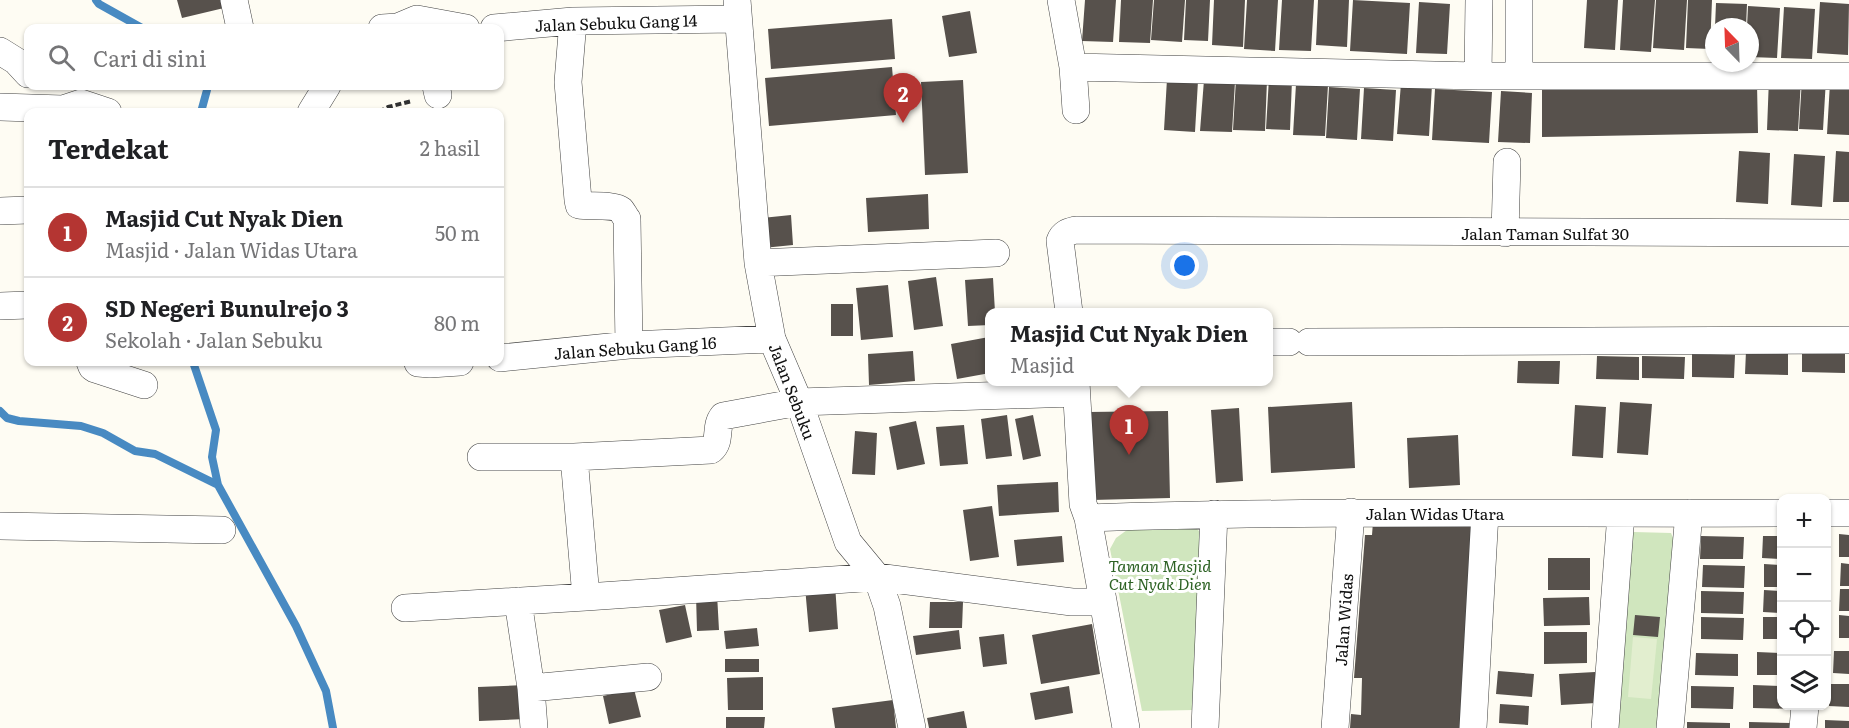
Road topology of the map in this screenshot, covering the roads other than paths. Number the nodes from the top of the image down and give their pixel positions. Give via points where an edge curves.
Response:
1 (234, 0) edge
2 (1061, 0) edge
3 (1479, 0) edge
4 (1519, 0) edge
5 (737, 9) edge
6 (539, 12) edge
7 (418, 16) edge
8 (573, 21) junction
9 (239, 24) edge
10 (403, 24) edge
11 (450, 24) edge
12 (504, 24) edge
13 (0, 51) edge
14 (1073, 67) junction
15 (24, 70) edge
16 (1518, 75) junction
17 (1478, 76) junction
18 (1849, 76) edge
19 (44, 90) edge
20 (325, 90) edge
21 (0, 107) edge
22 (32, 108) edge
23 (62, 108) edge
24 (66, 108) edge
25 (97, 108) edge
26 (313, 108) edge
27 (1076, 110) dead end
28 (1507, 162) dead end
29 (24, 210) edge
30 (0, 211) edge
31 (1505, 232) junction
32 (1849, 233) edge
33 (996, 253) dead end
34 (758, 263) junction
35 (24, 305) edge
36 (0, 306) edge
37 (1068, 308) edge
38 (772, 339) junction
39 (1849, 340) edge
40 (1289, 342) edge
41 (629, 345) junction
42 (504, 358) edge
43 (92, 366) edge
44 (144, 385) dead end
45 (1074, 387) edge
46 (799, 402) junction
47 (574, 457) junction
48 (481, 458) dead end
49 (1351, 512) junction
50 (1485, 513) junction
51 (1689, 513) junction
52 (1777, 513) edge
53 (1831, 513) edge
54 (1849, 513) edge
55 (1214, 514) junction
56 (1621, 514) junction
57 (1088, 518) junction
58 (0, 526) edge
59 (222, 530) dead end
60 (877, 577) junction
61 (586, 597) junction
62 (518, 601) junction
63 (1103, 602) junction
64 (405, 608) dead end
65 (648, 677) dead end
66 (531, 688) junction
67 (1805, 710) edge
68 (534, 728) edge
69 (912, 728) edge
70 (1126, 728) edge
71 (1205, 728) edge
72 (1335, 728) edge
73 (1473, 728) edge
74 (1605, 728) edge
75 (1670, 728) edge
76 (1803, 728) edge

1 - 9 street
2 - 14 street
3 - 17 street
4 - 16 street
5 - 8 street, Jalan Sebuku Gang 14
5 - 34 street, Jalan Sebuku
6 - 8 street, Jalan Sebuku Gang 14
6 - 12 street, Jalan Sebuku Gang 14
7 - 10 street
7 - 11 street
8 - 41 street via 568,82 578,200 579,205 616,207 627,219
13 - 15 street
14 - 17 street
14 - 27 street
16 - 17 street
16 - 18 street
19 - 23 street
20 - 26 street
21 - 22 street
24 - 25 street via 81,102
28 - 31 street
29 - 30 street
31 - 32 street, Jalan Taman Sulfat 30
31 - 37 street, Jalan Taman Sulfat 30 via 1076,230 1060,241
33 - 34 street
34 - 38 street, Jalan Sebuku
35 - 36 street
38 - 41 street, Jalan Sebuku Gang 16
38 - 46 street, Jalan Sebuku
39 - 40 street
41 - 42 street, Jalan Sebuku Gang 16
43 - 44 street
45 - 46 street
45 - 57 street via 1083,504
46 - 47 street via 723,416 716,446 711,450
46 - 60 street, Jalan Sebuku via 848,542
47 - 48 street
47 - 61 street
49 - 50 street, Jalan Widas Utara
49 - 55 street, Jalan Widas Utara
49 - 72 street, Jalan Widas
50 - 56 street, Jalan Widas Utara
50 - 73 street
51 - 52 street, Jalan Widas Utara
51 - 56 street, Jalan Widas Utara
51 - 75 street
53 - 54 street
55 - 57 street, Jalan Widas Utara
55 - 71 street
56 - 74 street
57 - 63 street
58 - 59 street
60 - 61 street
60 - 63 street via 1072,602
60 - 69 street, Jalan Sebuku via 887,606
61 - 62 street
62 - 64 street
62 - 66 street
63 - 70 street
65 - 66 street
66 - 68 street
67 - 76 street

